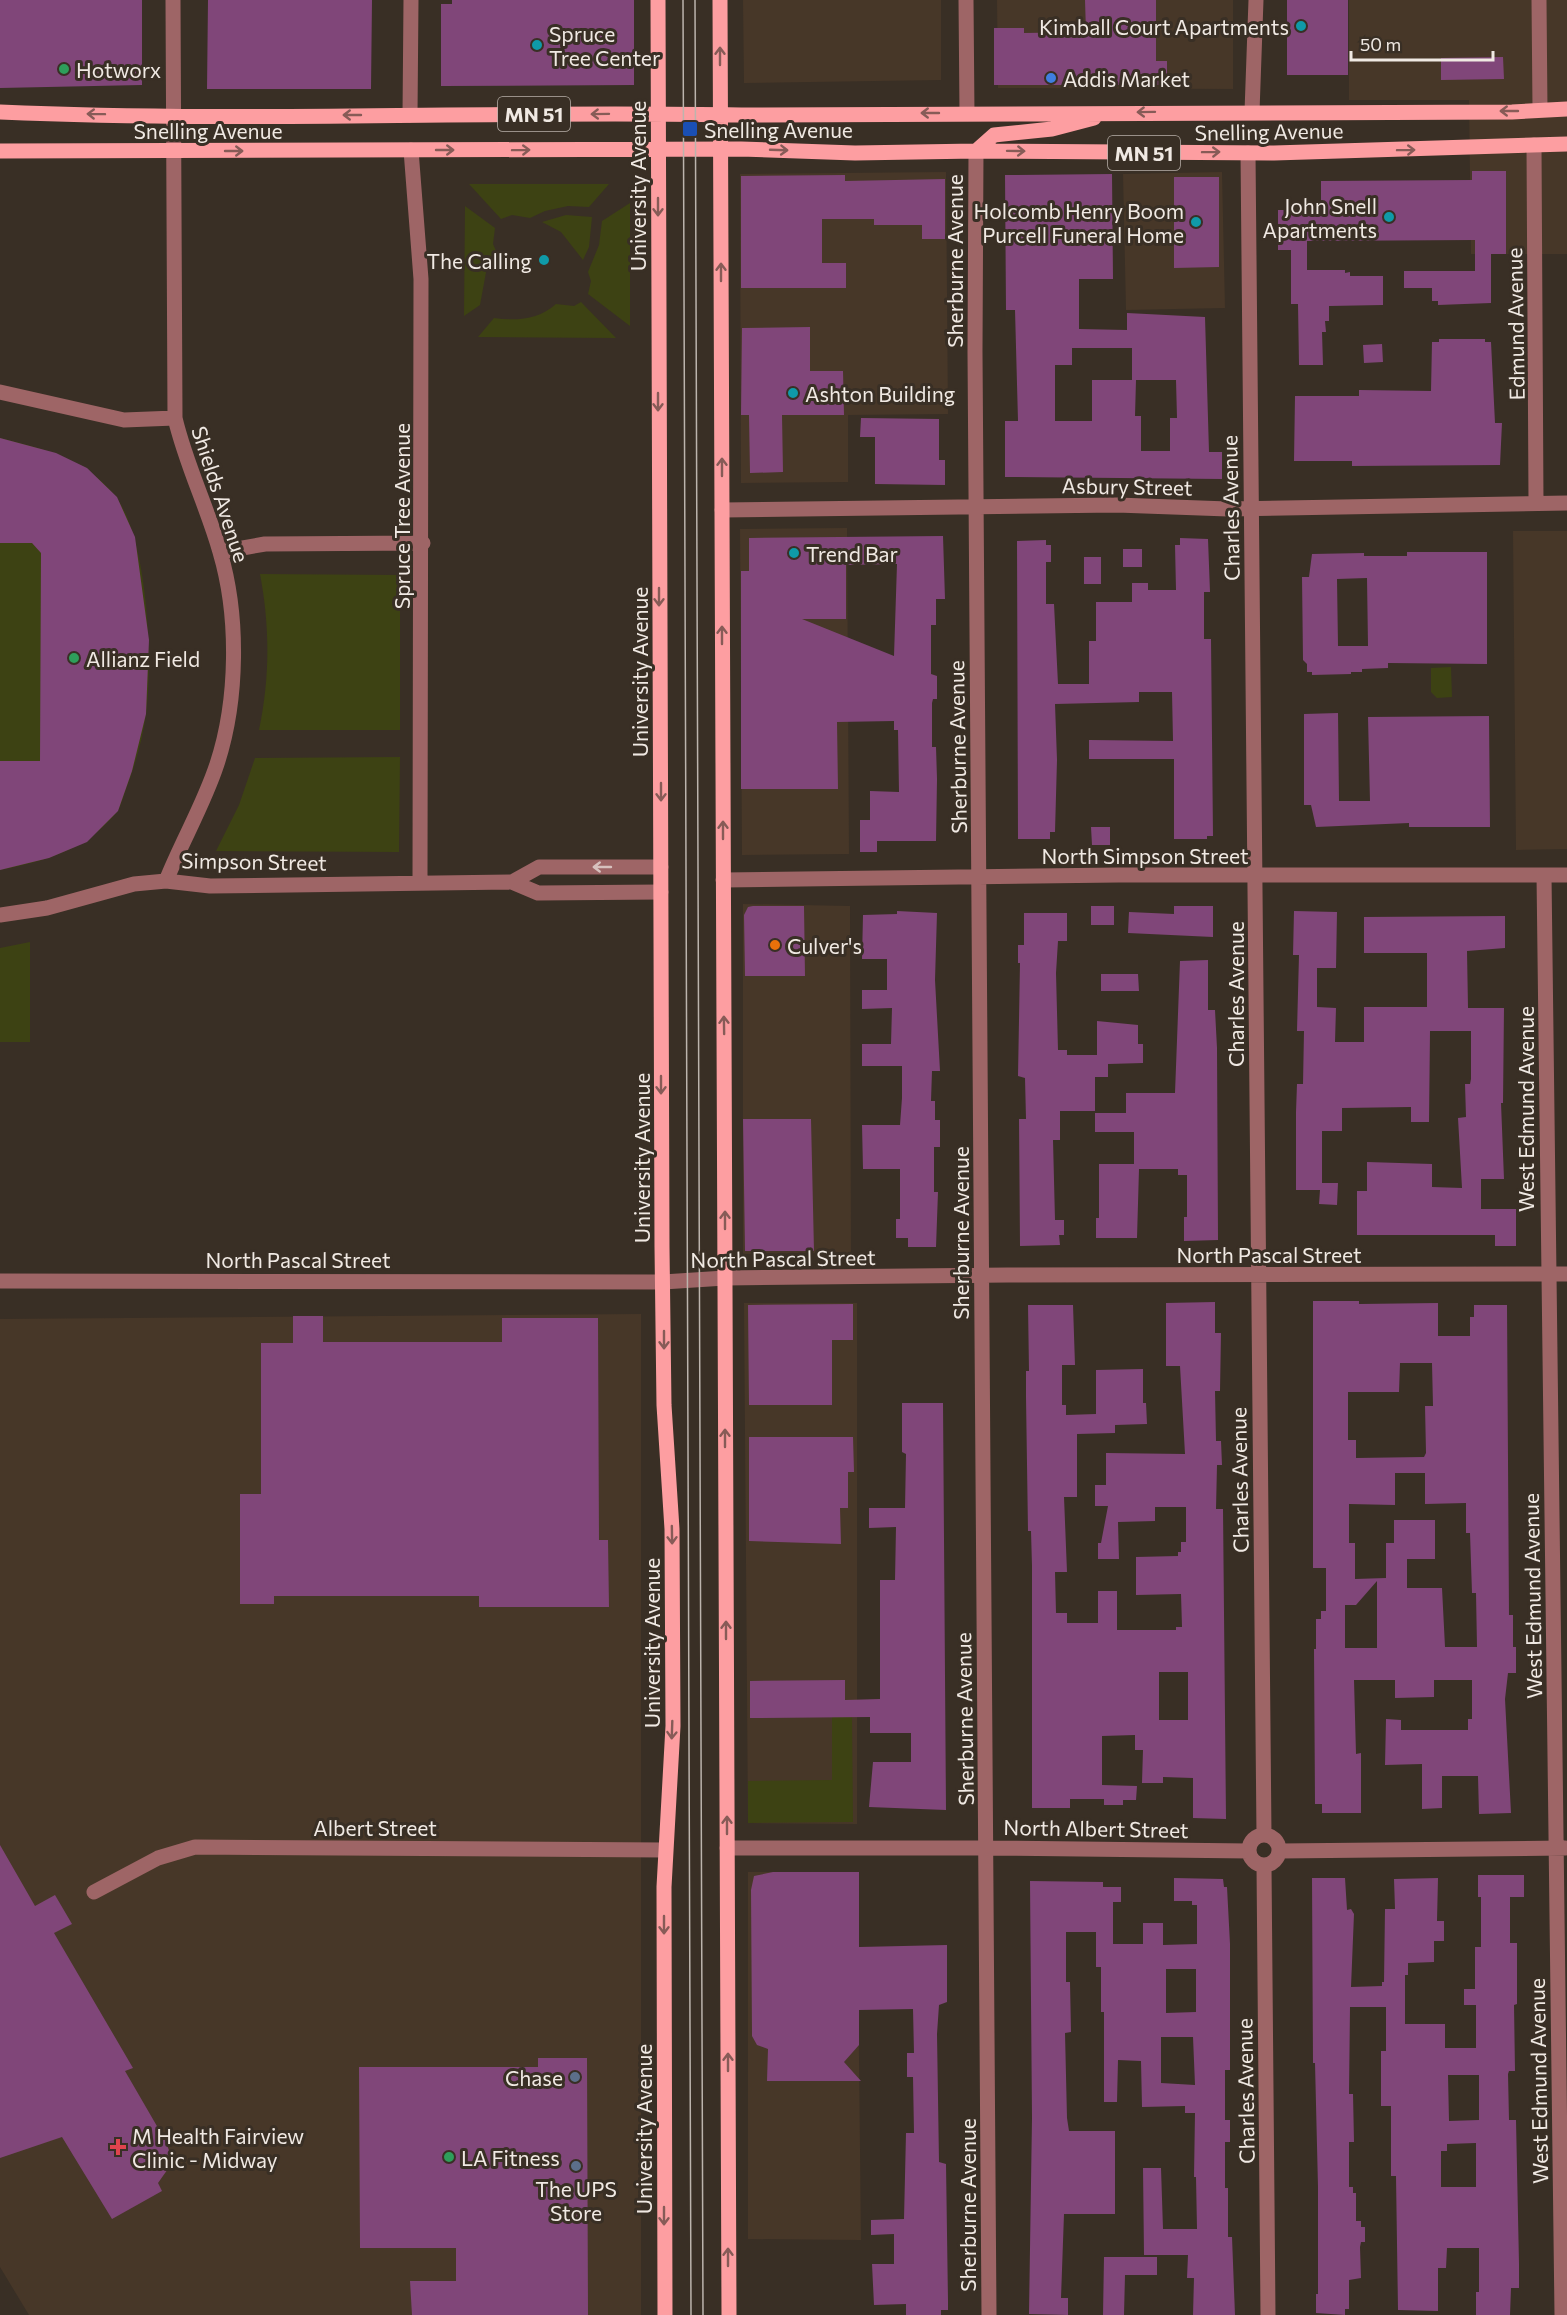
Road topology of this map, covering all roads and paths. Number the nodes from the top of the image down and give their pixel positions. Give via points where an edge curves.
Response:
1 (173, 0) edge
2 (411, 0) edge
3 (658, 0) edge
4 (720, 0) edge
5 (966, 0) edge
6 (1256, 0) edge
7 (1539, 0) edge
8 (1540, 109) junction
9 (1567, 109) edge
10 (0, 112) edge
11 (658, 112) junction
12 (1114, 112) junction
13 (1252, 112) junction
14 (721, 113) junction
15 (966, 113) junction
16 (410, 115) junction
17 (175, 116) junction
18 (1567, 144) edge
19 (1534, 145) junction
20 (658, 149) junction
21 (721, 149) junction
22 (0, 150) edge
23 (411, 150) junction
24 (175, 151) junction
25 (976, 151) junction
26 (1248, 153) junction
27 (0, 392) edge
28 (175, 418) junction
29 (1536, 502) junction
30 (1567, 503) edge
31 (976, 508) junction
32 (1251, 508) junction
33 (722, 510) junction
34 (423, 543) junction
35 (220, 552) junction
36 (661, 867) junction
37 (1255, 875) junction
38 (1544, 875) junction
39 (1567, 875) edge
40 (979, 877) junction
41 (723, 880) junction
42 (166, 881) junction
43 (420, 882) junction
44 (512, 882) junction
45 (661, 892) junction
46 (0, 915) edge
47 (1548, 1274) junction
48 (1567, 1274) edge
49 (980, 1275) junction
50 (1258, 1275) junction
51 (725, 1278) junction
52 (0, 1281) edge
53 (663, 1282) junction
54 (1264, 1835) junction
55 (727, 1848) junction
56 (987, 1848) junction
57 (1562, 1848) edge
58 (665, 1850) junction
59 (1249, 1851) junction
60 (1280, 1851) junction
61 (1264, 1866) junction
62 (94, 1892) dead end
63 (665, 2315) edge
64 (729, 2315) edge
65 (989, 2315) edge
66 (1268, 2315) edge
67 (1562, 2315) edge

1 - 17 street, Shields Avenue
2 - 16 street
3 - 11 main road, University Avenue
14 -> 4 main road
5 - 15 street
6 - 13 street
7 - 8 street
8 - 9 main road, Snelling Avenue / MN 51
8 -> 13 main road, Snelling Avenue / MN 51
17 -> 10 main road, Snelling Avenue / MN 51
11 - 14 main road, Snelling Avenue / MN 51
11 -> 16 main road, Snelling Avenue / MN 51
11 - 20 main road, University Avenue
13 -> 12 main road, Snelling Avenue / MN 51
12 - 15 main road, Snelling Avenue / MN 51
12 - 25 main road via 1052,129 994,135
15 -> 14 main road, Snelling Avenue / MN 51
14 - 21 main road
16 -> 17 main road, Snelling Avenue / MN 51
17 - 24 street, Shields Avenue
18 - 19 main road, Snelling Avenue / MN 51
26 -> 19 main road, Snelling Avenue / MN 51
19 - 29 street, Edmund Avenue
20 - 21 main road, Snelling Avenue / MN 51
23 -> 20 main road, Snelling Avenue / MN 51
20 -> 36 main road, University Avenue
21 -> 25 main road, Snelling Avenue / MN 51
33 -> 21 main road
22 - 24 main road, Snelling Avenue / MN 51
24 -> 23 main road, Snelling Avenue / MN 51
23 - 34 street, Spruce Tree Avenue via 421,279
24 - 28 street, Shields Avenue
25 -> 26 main road, Snelling Avenue / MN 51
25 - 31 street, Sherburne Avenue
26 - 32 street, Charles Avenue
27 - 28 street via 124,420
28 - 35 street, Shields Avenue via 186,462
29 - 30 street, Asbury Street
29 - 32 street, Asbury Street
31 - 32 street, Asbury Street via 1117,505
31 - 33 street, Asbury Street
31 - 40 street, Sherburne Avenue
32 - 37 street, Charles Avenue
41 -> 33 main road
34 - 35 street via 265,544
34 - 43 street, Spruce Tree Avenue
35 - 42 street, Shields Avenue via 228,585 234,646 225,732 198,812
36 -> 44 street, Simpson Street via 539,867
36 - 45 main road, University Avenue
37 - 38 street, North Simpson Street
37 - 40 street, North Simpson Street
37 - 50 street, Charles Avenue
38 - 39 street, North Simpson Street
38 - 47 street, West Edmund Avenue
40 - 41 street, North Simpson Street
40 - 49 street, Sherburne Avenue
51 -> 41 main road
42 - 43 street, Simpson Street via 210,886
42 - 46 street, Simpson Street via 131,884 47,908
43 - 44 street, Simpson Street
44 - 45 street, Simpson Street via 538,893
45 -> 53 main road, University Avenue
47 - 48 street, North Pascal Street
47 - 50 street, North Pascal Street
47 - 57 street, West Edmund Avenue
49 - 50 street, North Pascal Street
49 - 51 street, North Pascal Street
49 - 56 street, Sherburne Avenue
50 - 54 street, Charles Avenue
51 - 53 street, North Pascal Street
55 -> 51 main road
52 - 53 street, North Pascal Street
53 -> 58 main road, University Avenue via 673,1726
54 - 59 street via 1253,1840
54 - 60 street via 1274,1838
55 - 56 street, North Albert Street
64 -> 55 main road
56 - 59 street, North Albert Street
56 - 65 street, Sherburne Avenue
57 - 60 street
57 - 67 street, West Edmund Avenue
58 - 62 street, Albert Street via 195,1847 158,1858
58 -> 63 main road, University Avenue
59 - 61 street via 1254,1862
60 - 61 street via 1276,1860
61 - 66 street, Charles Avenue

